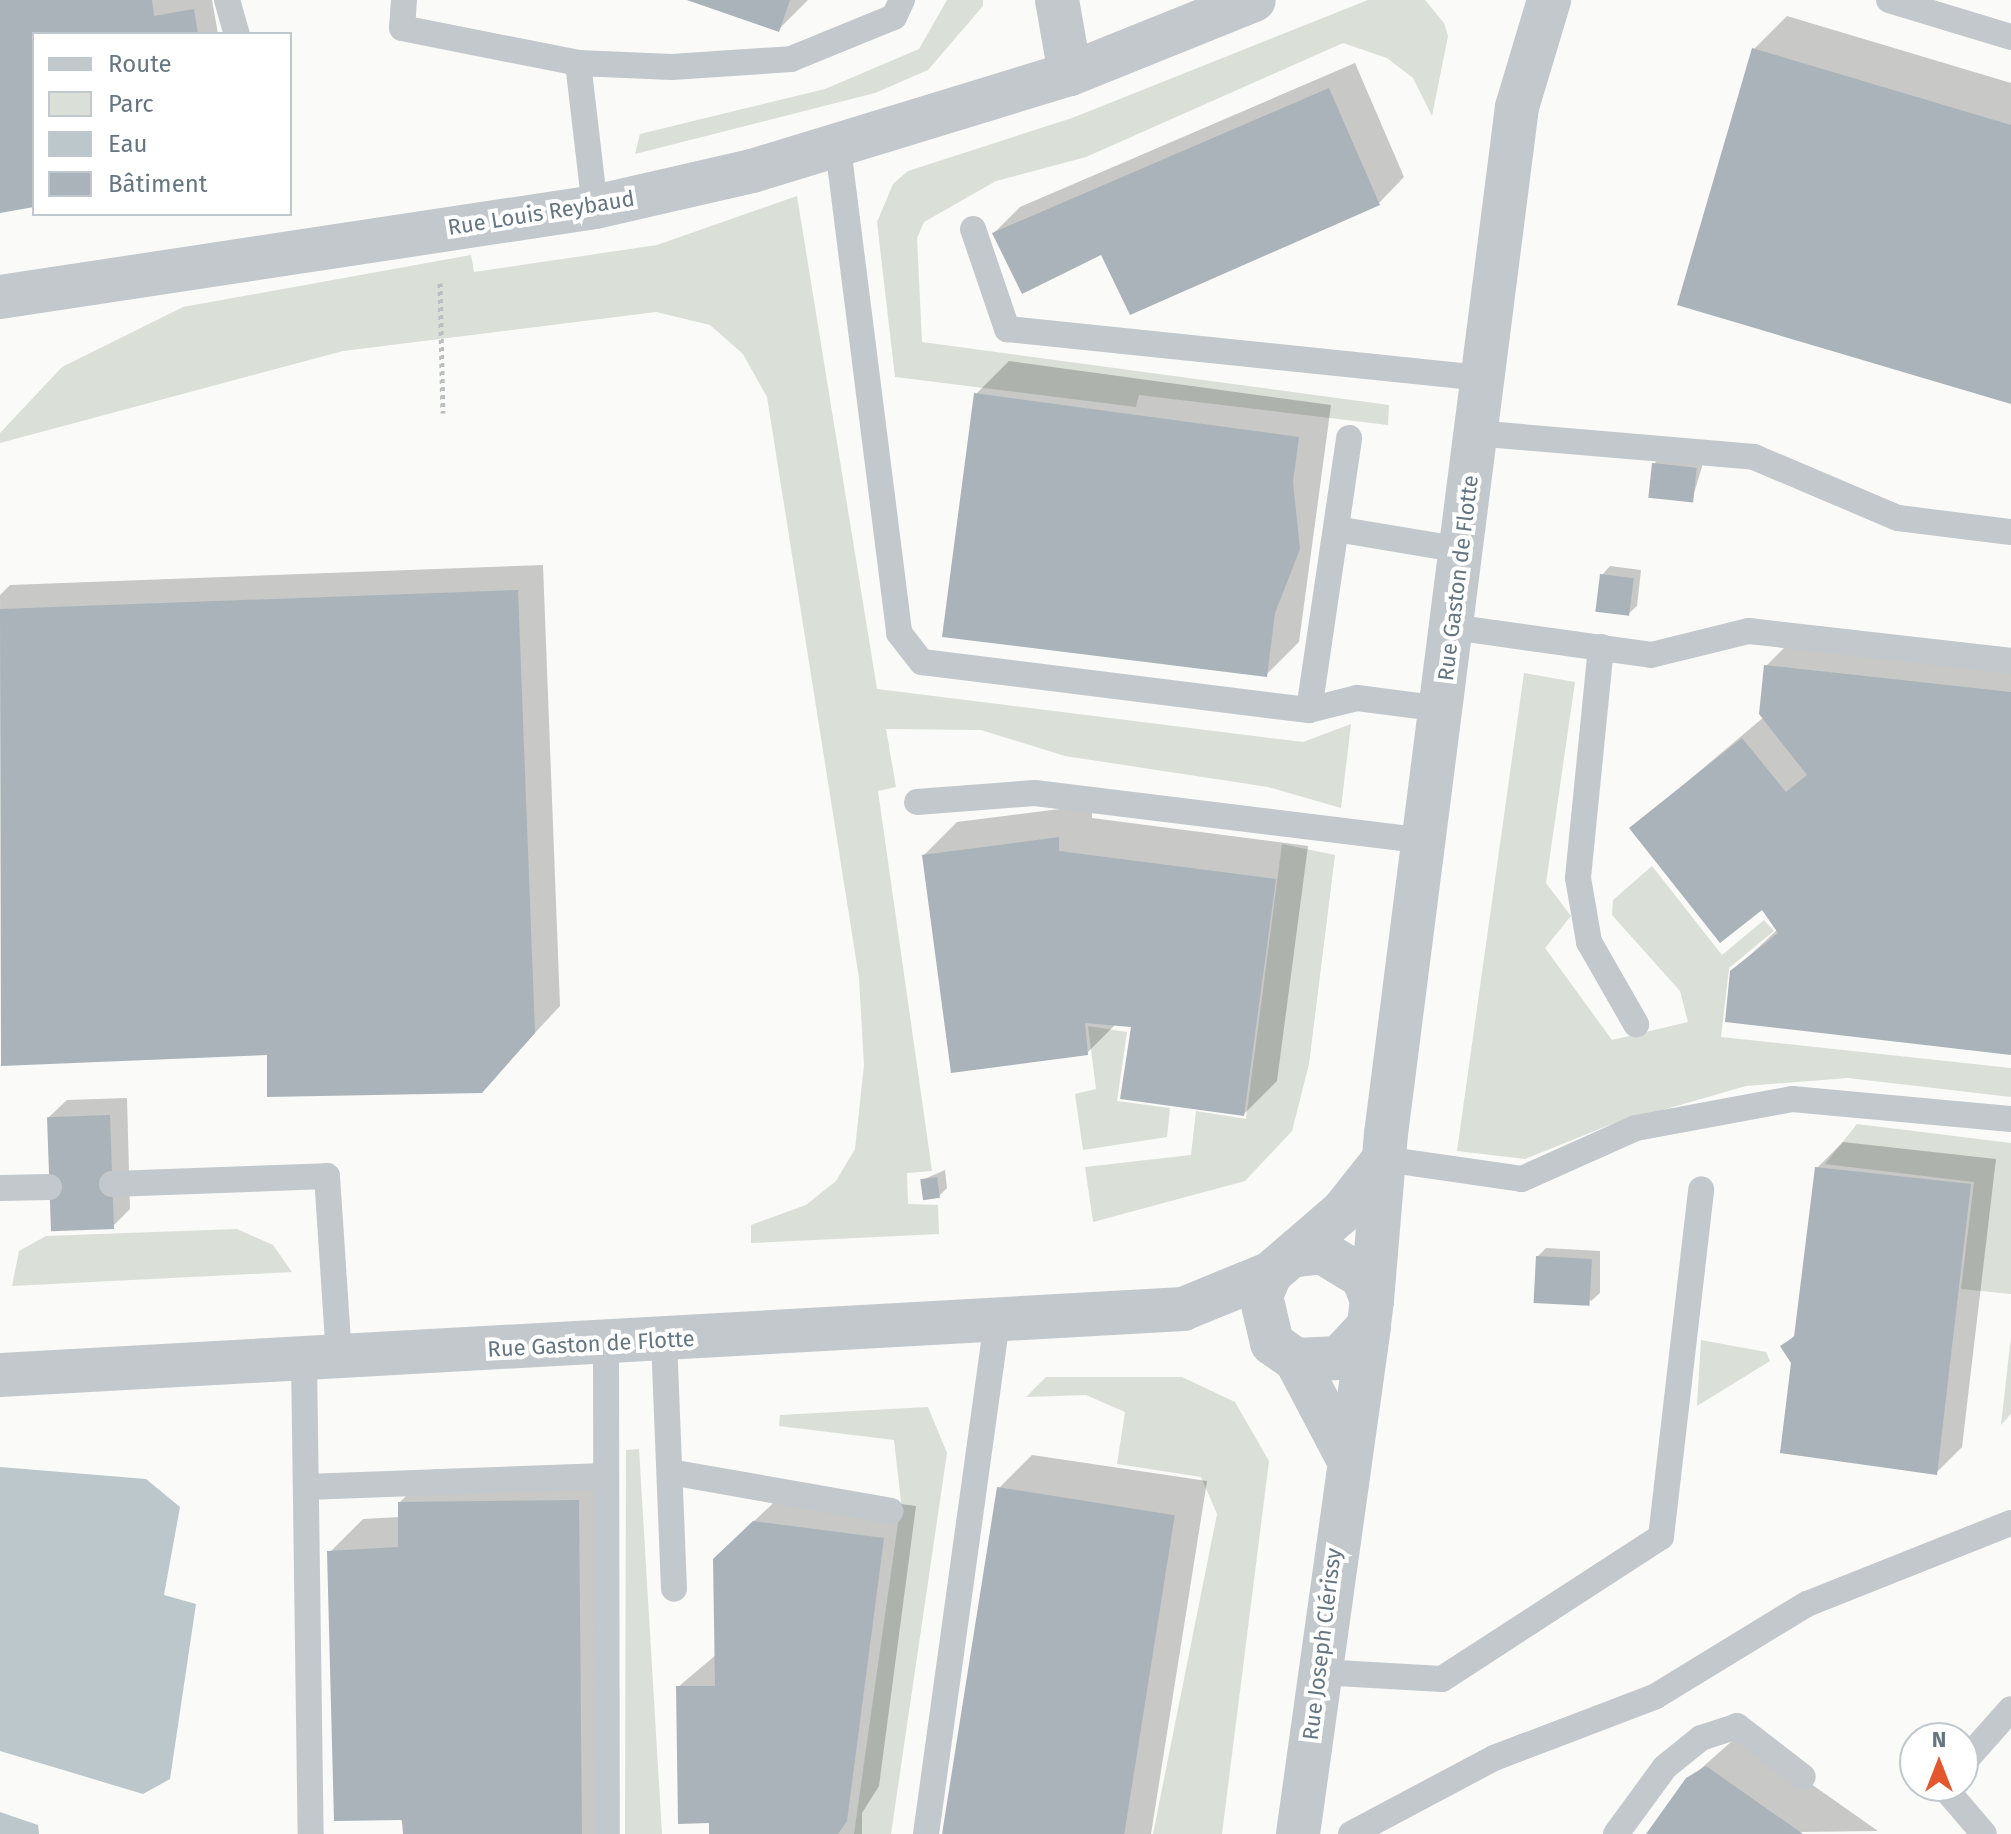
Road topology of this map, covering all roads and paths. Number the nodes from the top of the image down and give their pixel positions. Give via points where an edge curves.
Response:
1 (227, 0) edge
2 (404, 0) edge
3 (902, 0) edge
4 (1057, 0) edge
5 (1254, 0) edge
6 (1549, 0) edge
7 (1889, 0) edge
8 (236, 32) edge
9 (2011, 37) edge
10 (578, 63) junction
11 (1070, 74) junction
12 (838, 148) junction
13 (595, 207) junction
14 (973, 229) dead end
15 (441, 230) junction
16 (0, 297) edge
17 (1482, 378) junction
18 (443, 413) dead end
19 (1475, 433) junction
20 (1349, 438) dead end
21 (1336, 529) junction
22 (2011, 532) edge
23 (1462, 550) junction
24 (1452, 627) junction
25 (1601, 647) junction
26 (2011, 661) edge
27 (1443, 709) junction
28 (1309, 710) junction
29 (917, 802) dead end
30 (1427, 841) junction
31 (1636, 1024) dead end
32 (2011, 1119) edge
33 (1384, 1159) junction
34 (112, 1184) dead end
35 (49, 1187) dead end
36 (0, 1188) edge
37 (1701, 1189) dead end
38 (1284, 1264) junction
39 (1183, 1309) junction
40 (1370, 1313) junction
41 (997, 1321) junction
42 (664, 1340) junction
43 (606, 1343) junction
44 (1284, 1351) junction
45 (322, 1358) junction
46 (0, 1375) edge
47 (1346, 1455) junction
48 (670, 1472) junction
49 (604, 1476) junction
50 (306, 1487) junction
51 (891, 1511) dead end
52 (2011, 1523) edge
53 (674, 1589) dead end
54 (1319, 1672) junction
55 (2011, 1709) edge
56 (1979, 1745) edge
57 (1803, 1777) dead end
58 (1957, 1802) edge
59 (311, 1834) edge
60 (607, 1834) edge
61 (926, 1834) edge
62 (1298, 1834) edge
63 (1351, 1834) edge
64 (1616, 1834) edge
65 (1984, 1834) edge

1 - 8 lane
2 - 10 lane via 402,28
3 - 10 lane via 894,17 791,59 672,67
4 - 11 street
5 - 11 street, Rue Louis Reybaud
6 - 17 street, Rue Gaston de Flotte via 1517,107
7 - 9 lane
10 - 13 lane
11 - 12 street, Rue Louis Reybaud
12 - 13 street, Rue Louis Reybaud
12 - 28 lane via 899,633 922,662
13 - 15 street, Rue Louis Reybaud
14 - 17 lane via 1007,329
15 - 16 street, Rue Louis Reybaud
15 - 18 path
17 - 19 street, Rue Gaston de Flotte
19 - 22 lane via 1754,457 1898,518
19 - 23 street, Rue Gaston de Flotte
20 - 21 lane
21 - 23 lane
21 - 28 lane
23 - 24 street, Rue Gaston de Flotte
24 - 25 lane
24 - 27 street, Rue Gaston de Flotte
25 - 26 lane via 1651,655 1749,631
25 - 31 lane via 1578,878 1589,942
27 - 28 lane via 1357,698
27 - 30 street, Rue Gaston de Flotte
29 - 30 lane via 1035,793
30 - 33 street, Rue Gaston de Flotte
32 - 33 lane via 1792,1099 1636,1128 1522,1179
33 - 38 street, Rue Gaston de Flotte
33 - 40 street, Rue Gaston de Flotte
34 - 45 lane via 327,1176
35 - 36 lane
37 - 54 lane via 1661,1537 1442,1679
38 - 39 street, Rue Gaston de Flotte
38 - 40 street, Rue Gaston de Flotte via 1322,1252 1346,1261
38 - 44 street via 1261,1296
39 - 41 street, Rue Gaston de Flotte
39 - 44 street, Rue Gaston de Flotte
40 - 44 street, Rue Gaston de Flotte via 1339,1358
40 - 47 street, Rue Joseph Clérissy via 1368,1365
41 - 42 street, Rue Gaston de Flotte
41 - 61 lane
42 - 43 street, Rue Gaston de Flotte
42 - 48 lane
43 - 45 street, Rue Gaston de Flotte
43 - 49 lane
44 - 47 street
45 - 46 street, Rue Gaston de Flotte
45 - 50 lane
47 - 54 street, Rue Joseph Clérissy
48 - 51 lane
48 - 53 lane
49 - 50 lane
49 - 60 lane
50 - 59 lane
52 - 63 lane via 1807,1604 1656,1696 1494,1758
54 - 62 street, Rue Joseph Clérissy
55 - 56 lane
57 - 64 lane via 1737,1726 1701,1738 1665,1767
58 - 65 lane

